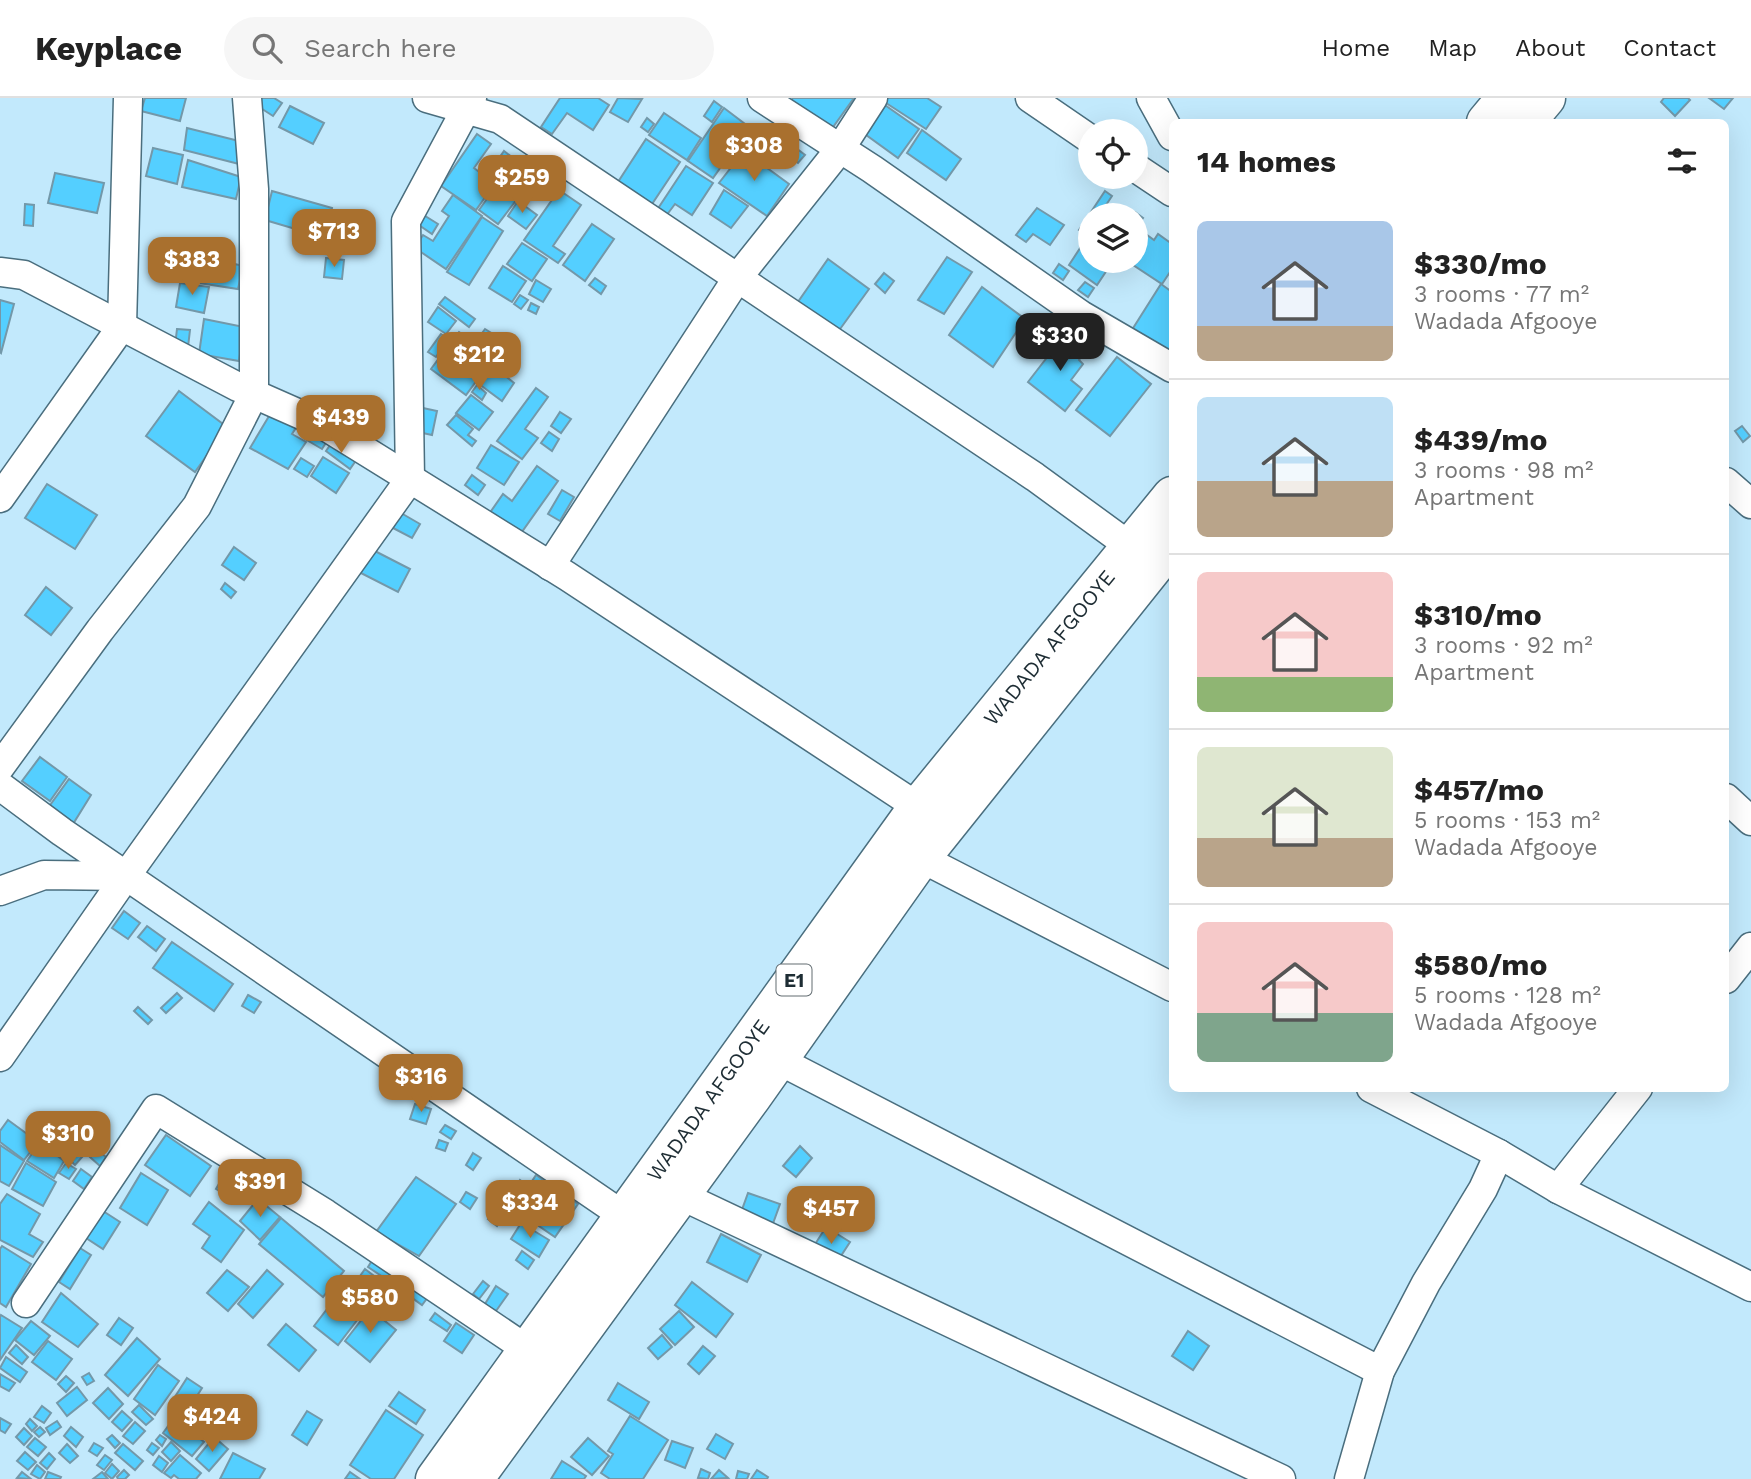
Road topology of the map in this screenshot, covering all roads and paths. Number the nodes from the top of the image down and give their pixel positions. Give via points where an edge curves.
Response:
1 (128, 98) edge
2 (247, 98) edge
3 (428, 98) edge
4 (762, 98) edge
5 (873, 98) edge
6 (1030, 98) edge
7 (1151, 98) edge
8 (1507, 98) edge
9 (1546, 98) edge
10 (469, 104) edge
11 (1489, 119) edge
12 (1528, 119) edge
13 (1078, 131) edge
14 (1169, 131) edge
15 (840, 149) junction
16 (1148, 176) edge
17 (1169, 190) edge
18 (0, 272) edge
19 (738, 277) junction
20 (122, 326) junction
21 (1169, 366) edge
22 (254, 394) junction
23 (410, 478) junction
24 (1729, 485) edge
25 (0, 498) edge
26 (1169, 500) edge
27 (1751, 504) edge
28 (1131, 547) junction
29 (1169, 548) edge
30 (550, 566) junction
31 (0, 767) edge
32 (0, 786) edge
33 (1729, 801) edge
34 (918, 807) junction
35 (1751, 821) edge
36 (920, 858) junction
37 (126, 876) junction
38 (0, 891) edge
39 (1751, 947) edge
40 (1729, 975) edge
41 (1169, 985) edge
42 (0, 1058) edge
43 (778, 1060) junction
44 (1379, 1092) edge
45 (1635, 1092) edge
46 (1499, 1154) junction
47 (1558, 1189) junction
48 (680, 1195) junction
49 (625, 1216) junction
50 (1751, 1287) edge
51 (26, 1303) dead end
52 (528, 1350) junction
53 (1380, 1371) junction
54 (435, 1479) edge
55 (474, 1479) edge
56 (1281, 1479) edge
57 (1349, 1479) edge

1 - 20 street
2 - 22 street via 254,189
3 - 10 street
4 - 15 street
5 - 15 street
6 - 13 street
7 - 14 street
8 - 11 highway
9 - 12 highway
10 - 19 street via 500,119
10 - 23 street via 406,221
15 - 19 street
15 - 21 street via 1081,315
16 - 17 street
18 - 20 street via 24,275
19 - 28 street
19 - 30 street
20 - 22 street
20 - 25 street
22 - 23 street via 322,424
22 - 31 street via 197,506
23 - 30 street
23 - 37 street
24 - 27 street
26 - 28 highway, WADADA AFGOOYE / E1
28 - 34 highway, WADADA AFGOOYE / E1
29 - 36 highway, WADADA AFGOOYE / E1
30 - 34 street
32 - 37 street
33 - 35 street
34 - 49 highway, WADADA AFGOOYE / E1
36 - 41 street
36 - 43 highway, WADADA AFGOOYE / E1
37 - 38 street via 44,875
37 - 42 street
37 - 49 street
39 - 40 street
43 - 48 highway, WADADA AFGOOYE / E1
43 - 53 street
44 - 46 street
45 - 47 street
46 - 47 street
46 - 53 street
47 - 50 street
48 - 55 highway, WADADA AFGOOYE / E1
48 - 56 street
49 - 52 highway, WADADA AFGOOYE / E1
51 - 52 street via 156,1109 326,1214
52 - 54 highway, WADADA AFGOOYE / E1
53 - 57 street

